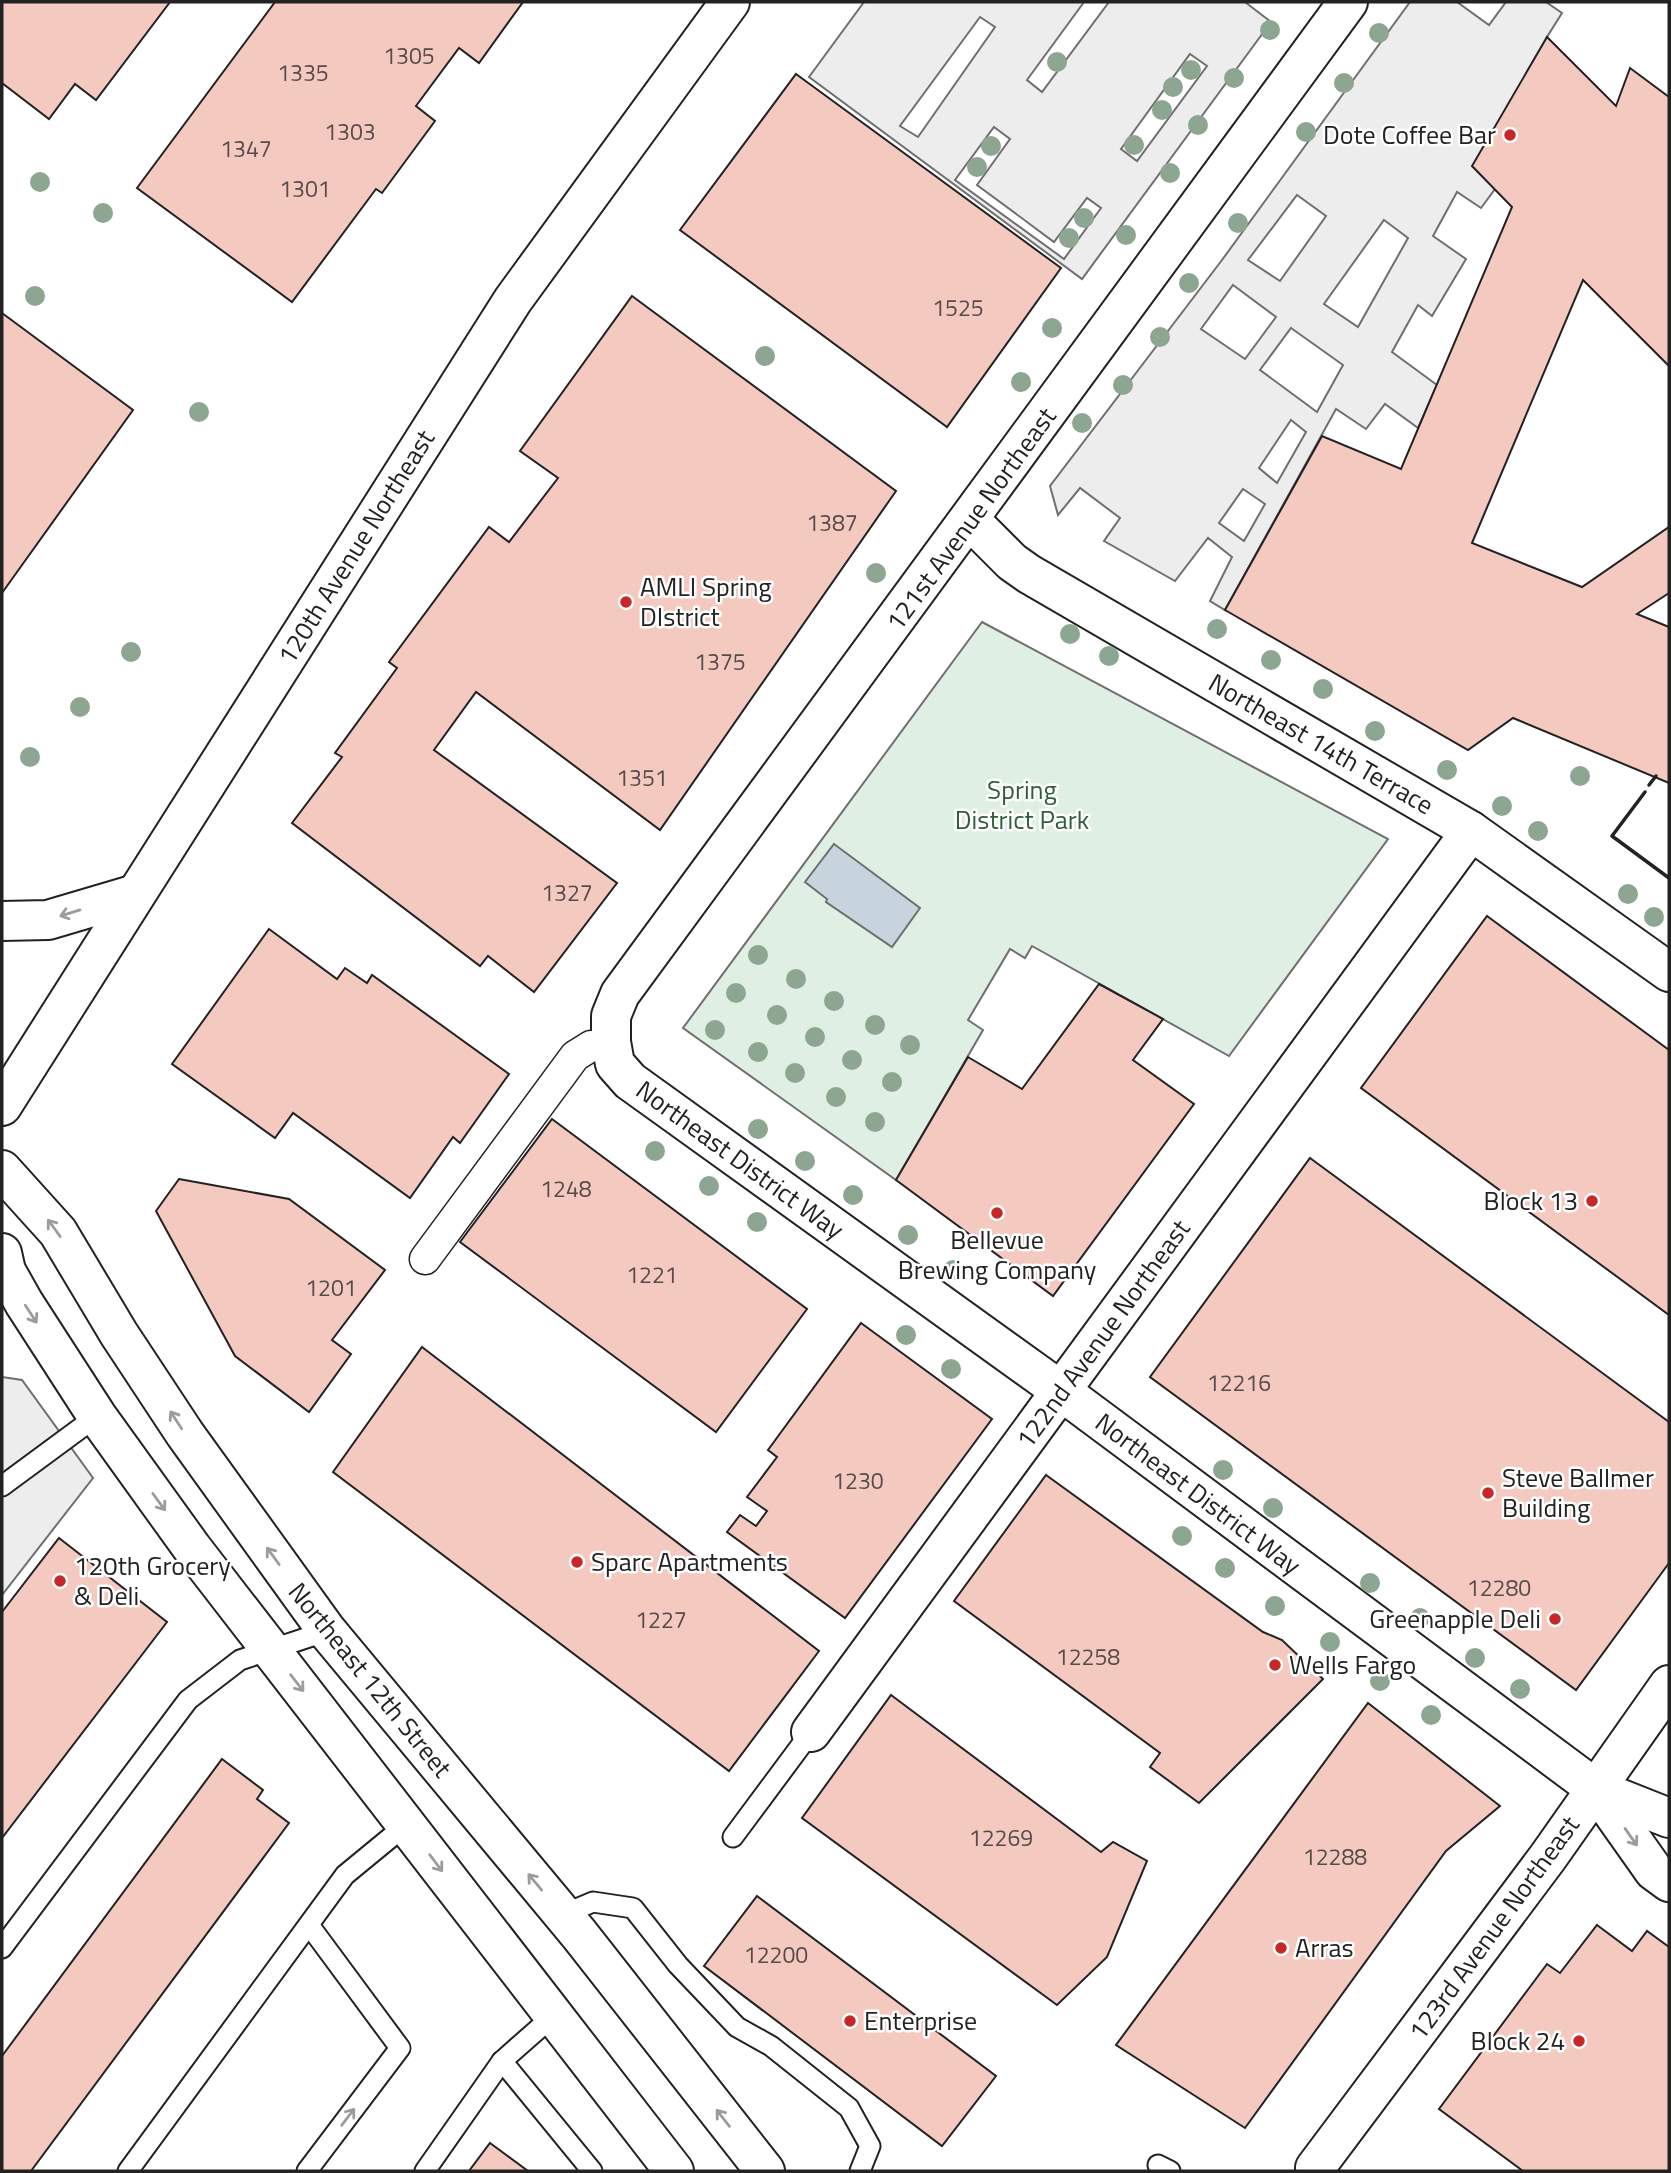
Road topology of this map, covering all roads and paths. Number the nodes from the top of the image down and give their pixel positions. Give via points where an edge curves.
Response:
1 (730, 2) edge
2 (1348, 2) edge
3 (970, 520) junction
4 (1471, 831) junction
5 (136, 894) junction
6 (2, 921) edge
7 (1669, 972) edge
8 (601, 1044) junction
9 (2, 1106) edge
10 (2, 1170) edge
11 (2, 1253) edge
12 (425, 1259) dead end
13 (1060, 1391) junction
14 (97, 1416) junction
15 (2, 1486) edge
16 (327, 1631) junction
17 (270, 1649) junction
18 (1669, 1685) edge
19 (811, 1732) joint
20 (1596, 1789) junction
21 (1669, 1818) edge
22 (407, 1824) junction
23 (733, 1837) dead end
24 (1669, 1882) edge
25 (562, 1915) junction
26 (309, 1925) junction
27 (2, 1948) edge
28 (552, 2016) junction
29 (502, 2061) junction
30 (1315, 2168) dead end
31 (128, 2171) edge
32 (307, 2171) edge
33 (425, 2171) edge
34 (592, 2171) edge
35 (674, 2171) edge
36 (765, 2171) edge
37 (860, 2171) edge

1 - 5 street, 120th Avenue Northeast via 513,300
2 - 3 street, 121st Avenue Northeast
3 - 4 street, Northeast 14th Terrace via 1028,573
3 - 8 street, 121st Avenue Northeast via 620,995
4 - 7 street, Northeast 14th Terrace
4 - 13 street, 122nd Avenue Northeast
5 -> 6 street via 48,920
5 - 9 street, 120th Avenue Northeast
8 - 12 street via 575,1056
8 - 13 street, Northeast District Way via 630,1081
16 -> 10 street, Northeast 12th Street via 185,1434 58,1232
11 -> 14 street via 12,1282
13 - 19 street, 122nd Avenue Northeast
13 - 20 street, Northeast District Way
14 - 15 lane
14 -> 17 street
16 - 17 lane
25 -> 16 street, Northeast 12th Street
17 -> 22 street
17 - 27 lane via 240,1660 188,1700
18 - 20 street, 123rd Avenue Northeast
19 - 23 lane, 122nd Avenue Northeast
20 - 21 street, Northeast District Way
20 -> 24 street, Northeast District Way via 1654,1871
20 - 30 street, 123rd Avenue Northeast
22 - 26 lane via 345,1875
22 -> 28 street
36 -> 25 street, Northeast 12th Street
25 - 37 lane via 593,1902 633,1908 678,1965 737,2027 771,2046 849,2108 870,2146
26 - 31 lane
32 -> 26 lane via 400,2048
28 - 29 lane
28 - 35 street
29 - 33 lane
29 - 34 lane

